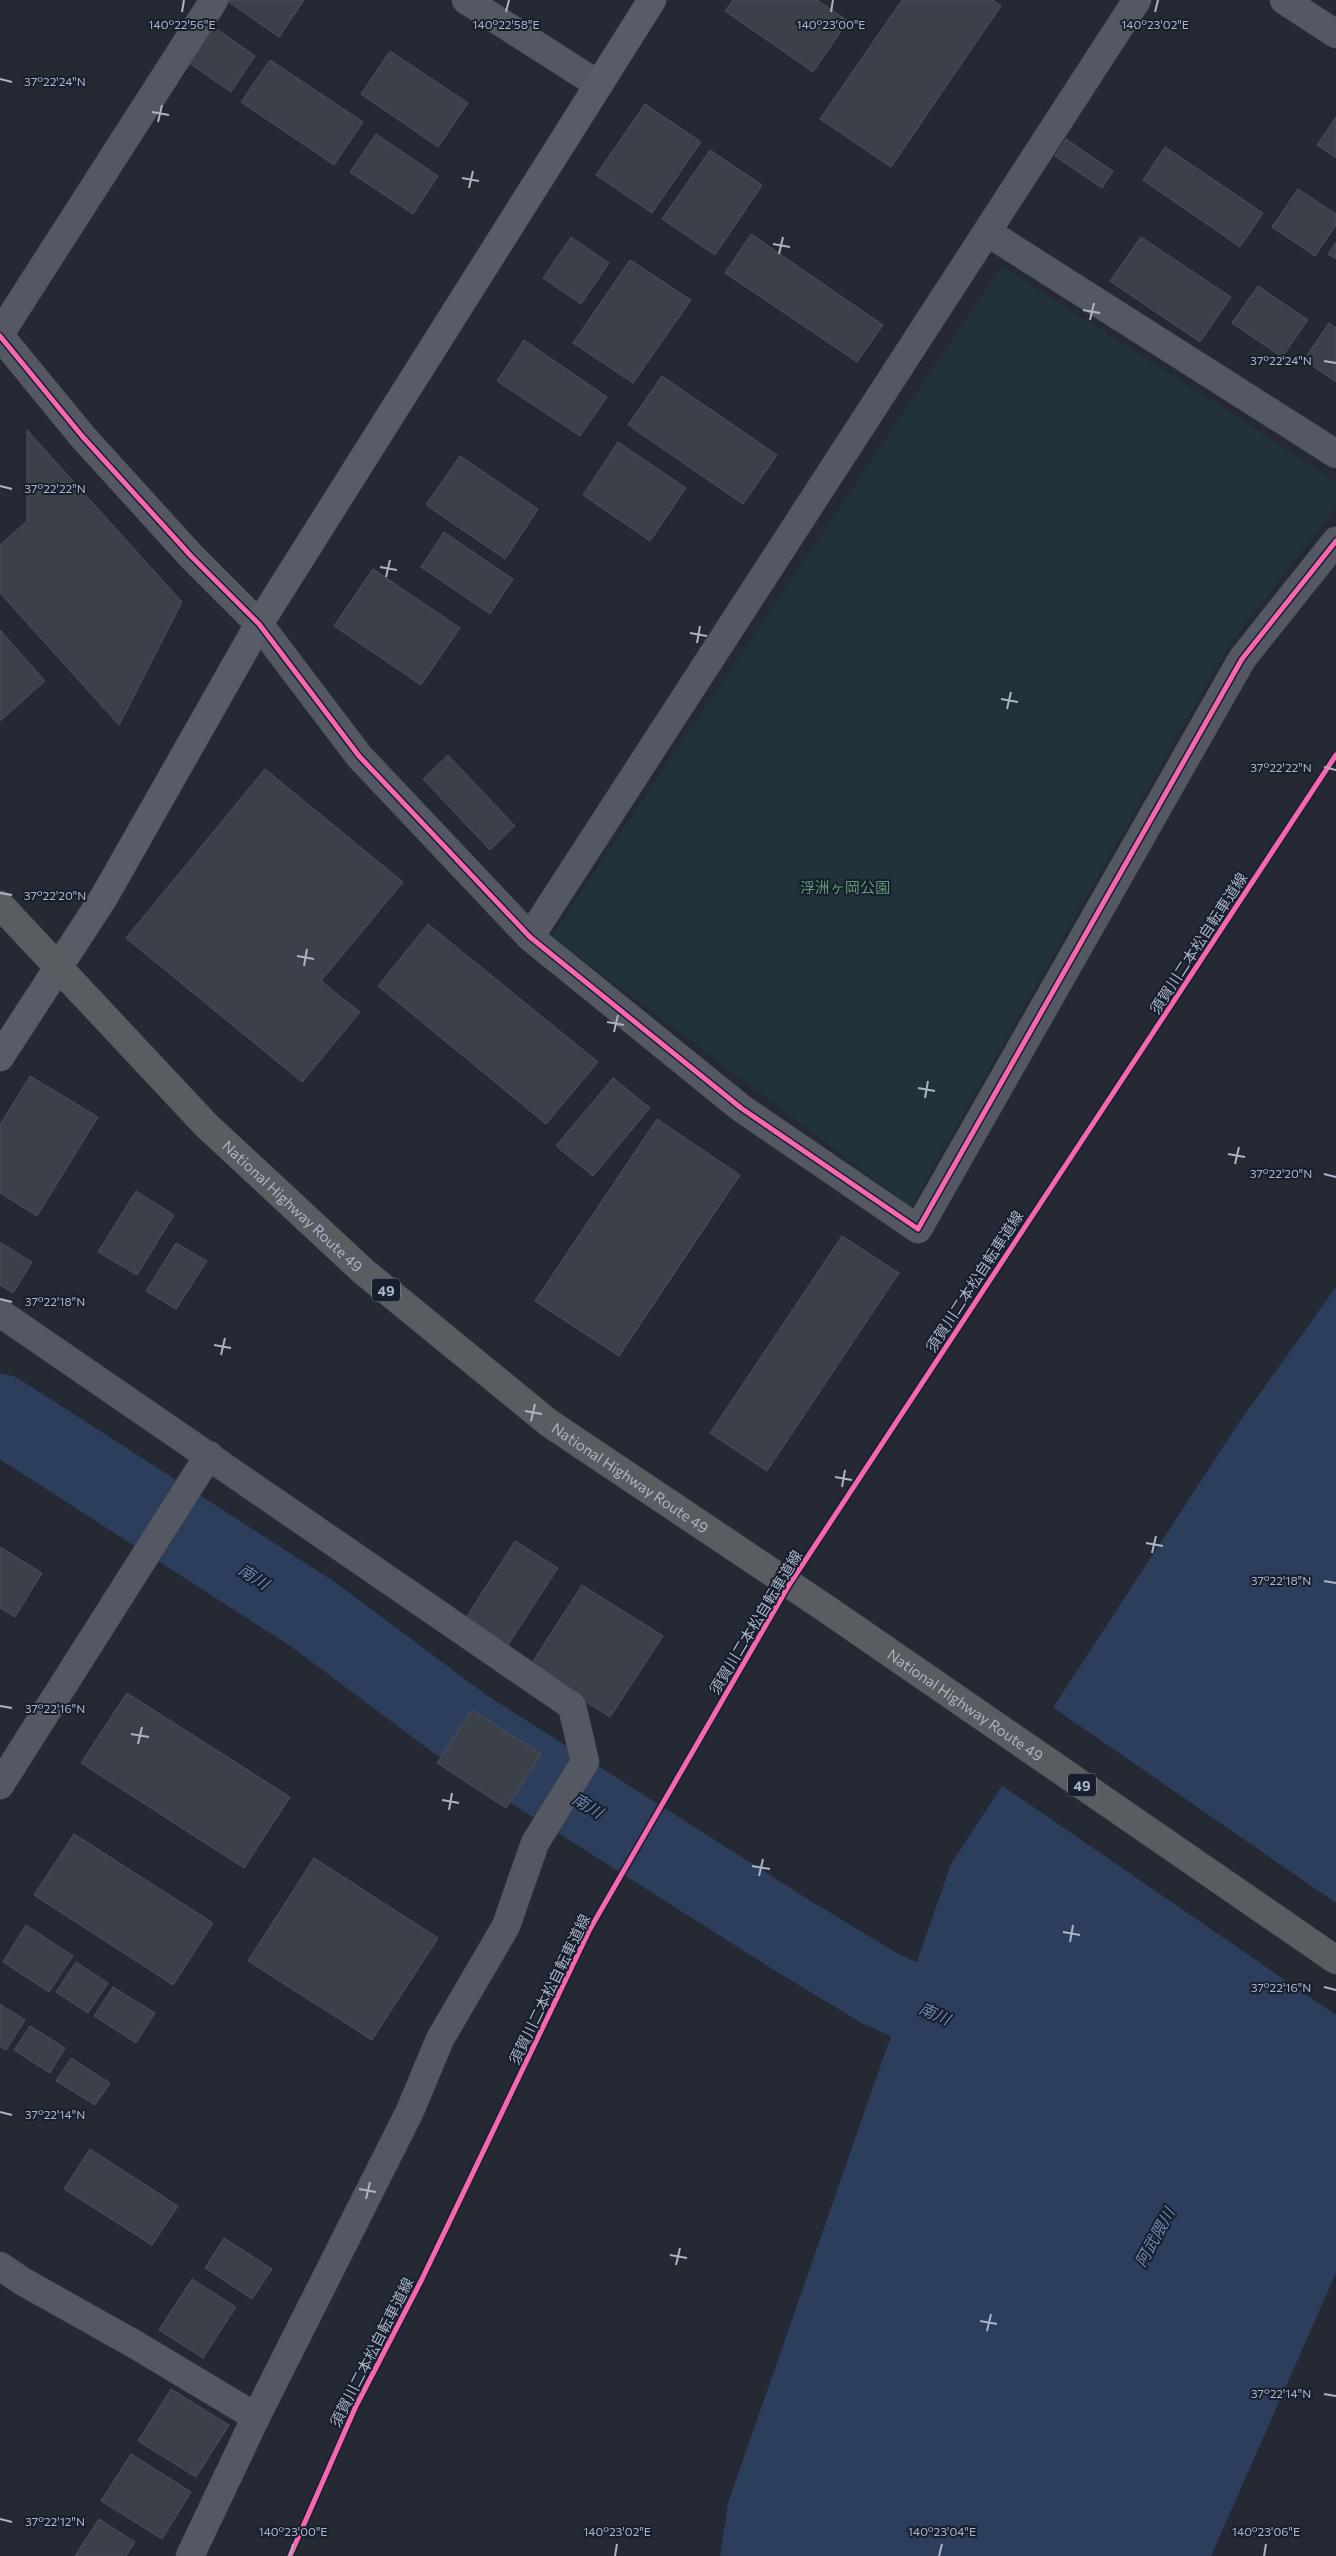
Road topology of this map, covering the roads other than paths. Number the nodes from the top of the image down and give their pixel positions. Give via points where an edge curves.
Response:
1 (214, 0) edge
2 (466, 0) edge
3 (652, 0) edge
4 (1137, 0) edge
5 (1284, 0) edge
6 (1336, 34) edge
7 (598, 85) junction
8 (987, 232) junction
9 (0, 335) edge
10 (1336, 454) edge
11 (1336, 541) edge
12 (259, 624) junction
13 (0, 905) edge
14 (530, 937) junction
15 (57, 967) junction
16 (0, 1057) edge
17 (0, 1314) edge
18 (209, 1455) junction
19 (0, 1785) edge
20 (1336, 1960) edge
21 (0, 2266) edge
22 (256, 2417) junction
23 (190, 2556) edge

1 - 9 street
2 - 7 street
3 - 7 street
4 - 8 street
5 - 6 street
7 - 12 street
8 - 10 street
8 - 14 street
9 - 12 street via 89,443 191,556
11 - 14 street via 1242,659 918,1229 741,1108
12 - 14 street via 359,756
12 - 15 street via 104,897
13 - 15 highway, National Highway Route 49 / 49
15 - 16 street
15 - 20 highway, National Highway Route 49 / 49 via 206,1125 363,1272 550,1423
17 - 18 street
18 - 19 street
18 - 22 street via 572,1706 585,1762 535,1843 506,1926 440,2039 410,2111
21 - 22 street via 22,2282
22 - 23 street

